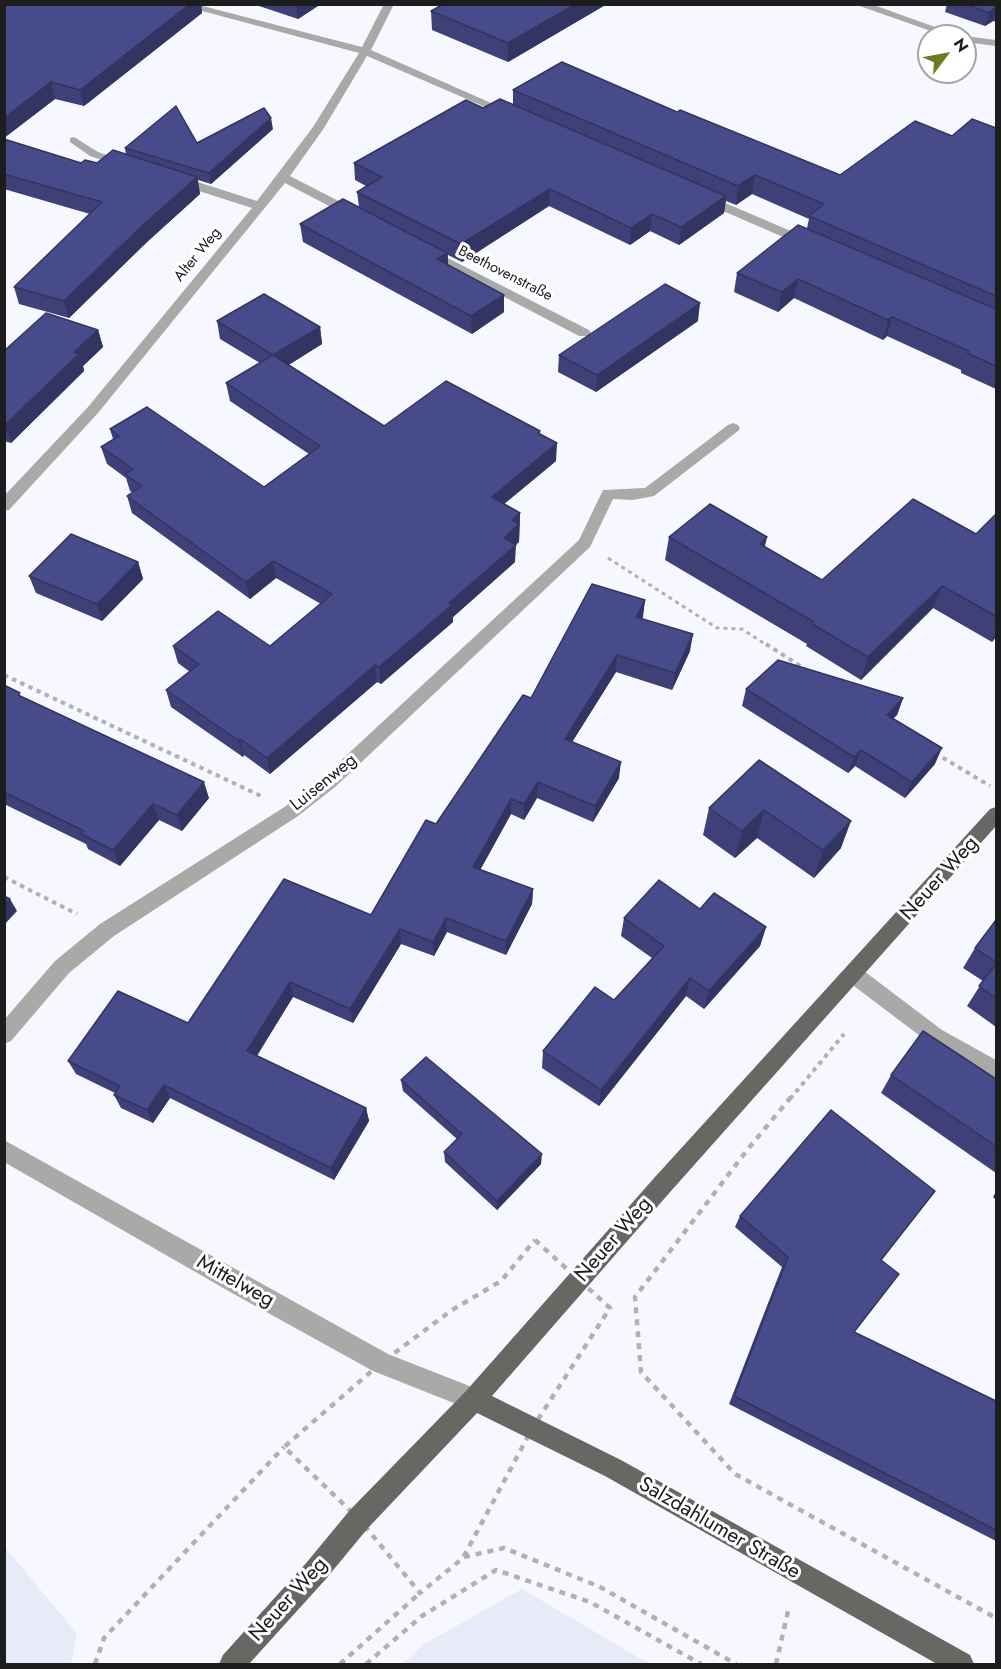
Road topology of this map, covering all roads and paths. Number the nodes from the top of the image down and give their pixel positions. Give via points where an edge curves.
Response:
1 (181, 4) edge
2 (389, 4) edge
3 (859, 4) edge
4 (919, 24) edge
5 (977, 41) edge
6 (996, 43) edge
7 (365, 51) junction
8 (518, 117) edge
9 (74, 140) dead end
10 (138, 168) edge
11 (283, 177) junction
12 (171, 178) edge
13 (692, 193) edge
14 (259, 206) junction
15 (366, 220) edge
16 (418, 247) edge
17 (822, 249) edge
18 (584, 333) dead end
19 (734, 428) dead end
20 (4, 506) edge
21 (585, 543) junction
22 (812, 674) edge
23 (4, 675) edge
24 (932, 751) edge
25 (996, 790) edge
26 (292, 811) junction
27 (996, 814) edge
28 (4, 877) edge
29 (107, 930) junction
30 (854, 974) junction
31 (879, 993) junction
32 (4, 1035) edge
33 (996, 1070) edge
34 (4, 1150) edge
35 (474, 1399) junction
36 (284, 1447) dead end
37 (463, 1558) dead end
38 (797, 1573) junction
39 (420, 1593) dead end
40 (996, 1618) edge
41 (95, 1665) edge
42 (232, 1665) edge
43 (340, 1665) edge
44 (366, 1665) edge
45 (701, 1665) edge
46 (736, 1665) edge
47 (776, 1665) edge
48 (961, 1665) edge

1 - 7 street
2 - 7 street, Alter Weg
3 - 4 street
5 - 6 street
7 - 8 street
7 - 11 street, Alter Weg
9 - 10 street via 94,154
11 - 14 street, Alter Weg
11 - 15 street
12 - 14 street
13 - 17 street
14 - 20 street, Alter Weg via 93,410
16 - 18 street, Beethovenstraße
19 - 21 street, Luisenweg via 649,492 608,494
21 - 22 path via 717,628 742,629
21 - 26 street, Luisenweg via 398,720
23 - 26 path
24 - 25 path
26 - 29 street, Luisenweg
27 - 30 main road, Neuer Weg
28 - 29 path
29 - 32 street, Luisenweg via 62,967
30 - 31 street
30 - 35 main road, Neuer Weg
31 - 33 street via 935,1036
31 - 40 path via 748,1149 635,1297 641,1372 735,1474
34 - 35 street, Mittelweg via 381,1363
35 - 38 main road, Salzdahlumer Straße via 613,1468
35 - 42 main road, Neuer Weg via 359,1519
36 - 41 path via 104,1638
37 - 46 path via 504,1548 600,1587
38 - 47 path
38 - 48 main road, Salzdahlumer Straße
39 - 43 path
44 - 45 path via 422,1616 496,1570 590,1602

